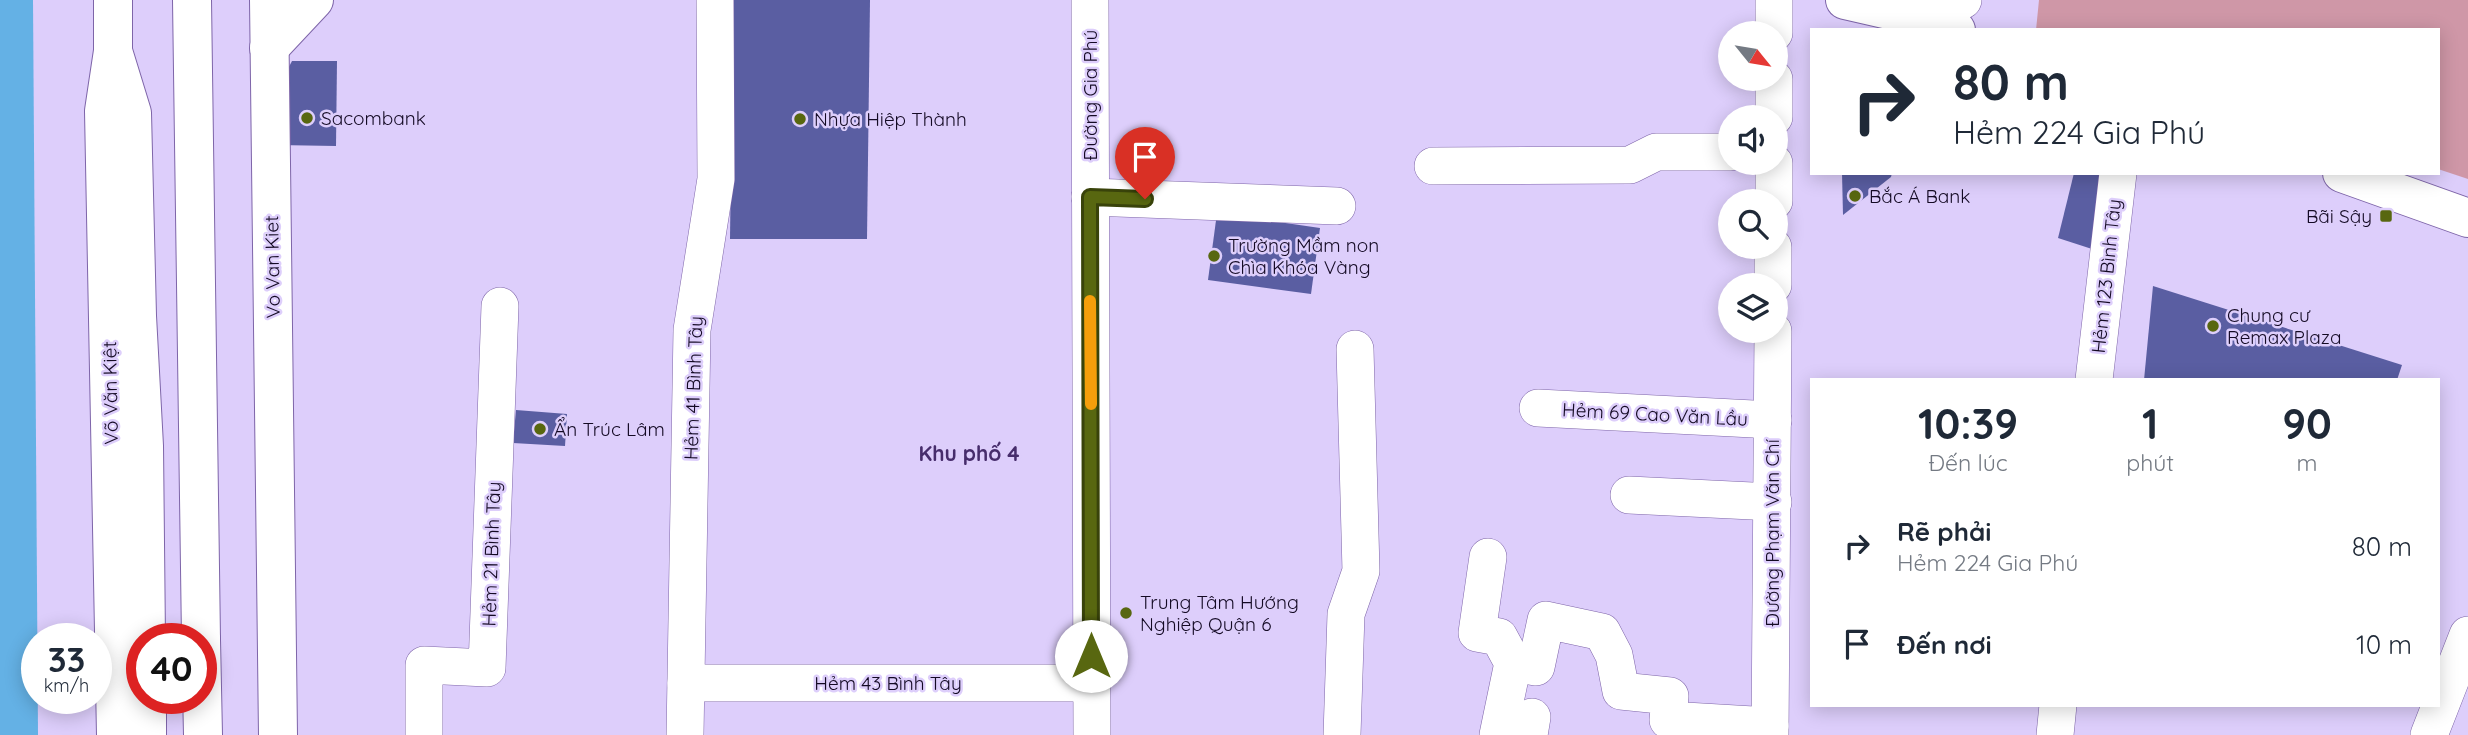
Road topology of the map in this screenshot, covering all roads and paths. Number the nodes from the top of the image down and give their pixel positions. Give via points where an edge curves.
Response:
1 (113, 0) edge
2 (192, 0) edge
3 (269, 0) edge
4 (314, 0) edge
5 (715, 0) edge
6 (1090, 0) edge
7 (1774, 0) edge
8 (1845, 0) edge
9 (1963, 0) edge
10 (1774, 21) edge
11 (1942, 24) edge
12 (269, 48) junction
13 (113, 51) junction
14 (1718, 152) edge
15 (1433, 166) dead end
16 (2118, 175) edge
17 (2348, 175) edge
18 (1090, 197) junction
19 (1337, 206) dead end
20 (2468, 218) edge
21 (500, 306) dead end
22 (1773, 343) edge
23 (1355, 349) dead end
24 (2094, 378) edge
25 (1538, 408) dead end
26 (1773, 419) junction
27 (1629, 495) dead end
28 (1773, 502) junction
29 (1488, 557) dead end
30 (146, 623) edge
31 (201, 623) edge
32 (2468, 635) edge
33 (1513, 663) junction
34 (685, 683) junction
35 (1091, 683) junction
36 (2058, 707) edge
37 (2440, 707) edge
38 (2440, 707) edge
39 (147, 714) edge
40 (203, 714) edge
41 (1770, 731) edge
42 (116, 735) edge
43 (147, 735) edge
44 (203, 735) edge
45 (278, 735) edge
46 (424, 735) edge
47 (685, 735) edge
48 (1091, 735) edge
49 (1342, 735) edge
50 (1498, 735) edge
51 (2054, 735) edge
52 (2429, 735) edge

1 - 13 main road, Võ Văn Kiệt
2 - 31 main road
3 - 12 main road
4 - 12 main road
5 - 34 street, Hẻm 41 Bình Tây via 716,179 692,330
6 - 18 street, Đường Gia Phú
7 - 10 street
8 - 11 main road
9 - 11 street
12 - 45 main road
13 - 30 main road, Võ Văn Kiệt via 132,113
13 - 42 main road, Võ Văn Kiệt via 104,111
14 - 15 street via 1656,152 1630,165
16 - 24 street, Hẻm 123 Bình Tây
17 - 20 main road
18 - 19 street
18 - 35 street, Đường Gia Phú
21 - 46 street, Hẻm 21 Bình Tây via 487,668 424,665
22 - 26 street, Đường Phạm Văn Chí
23 - 49 street via 1361,571 1346,614
25 - 26 street, Hẻm 69 Cao Văn Lầu
26 - 28 street, Đường Phạm Văn Chí
27 - 28 street
28 - 41 street, Đường Phạm Văn Chí
29 - 33 street via 1477,633 1499,637
32 - 38 street
33 - 41 street via 1536,667 1545,620 1602,632 1614,655 1619,702 1670,696 1668,720
33 - 50 street
34 - 35 street, Hẻm 43 Bình Tây
34 - 47 street, Hẻm 41 Bình Tây
35 - 48 street, Đường Gia Phú
36 - 51 street
37 - 52 street
39 - 43 main road
40 - 44 main road

